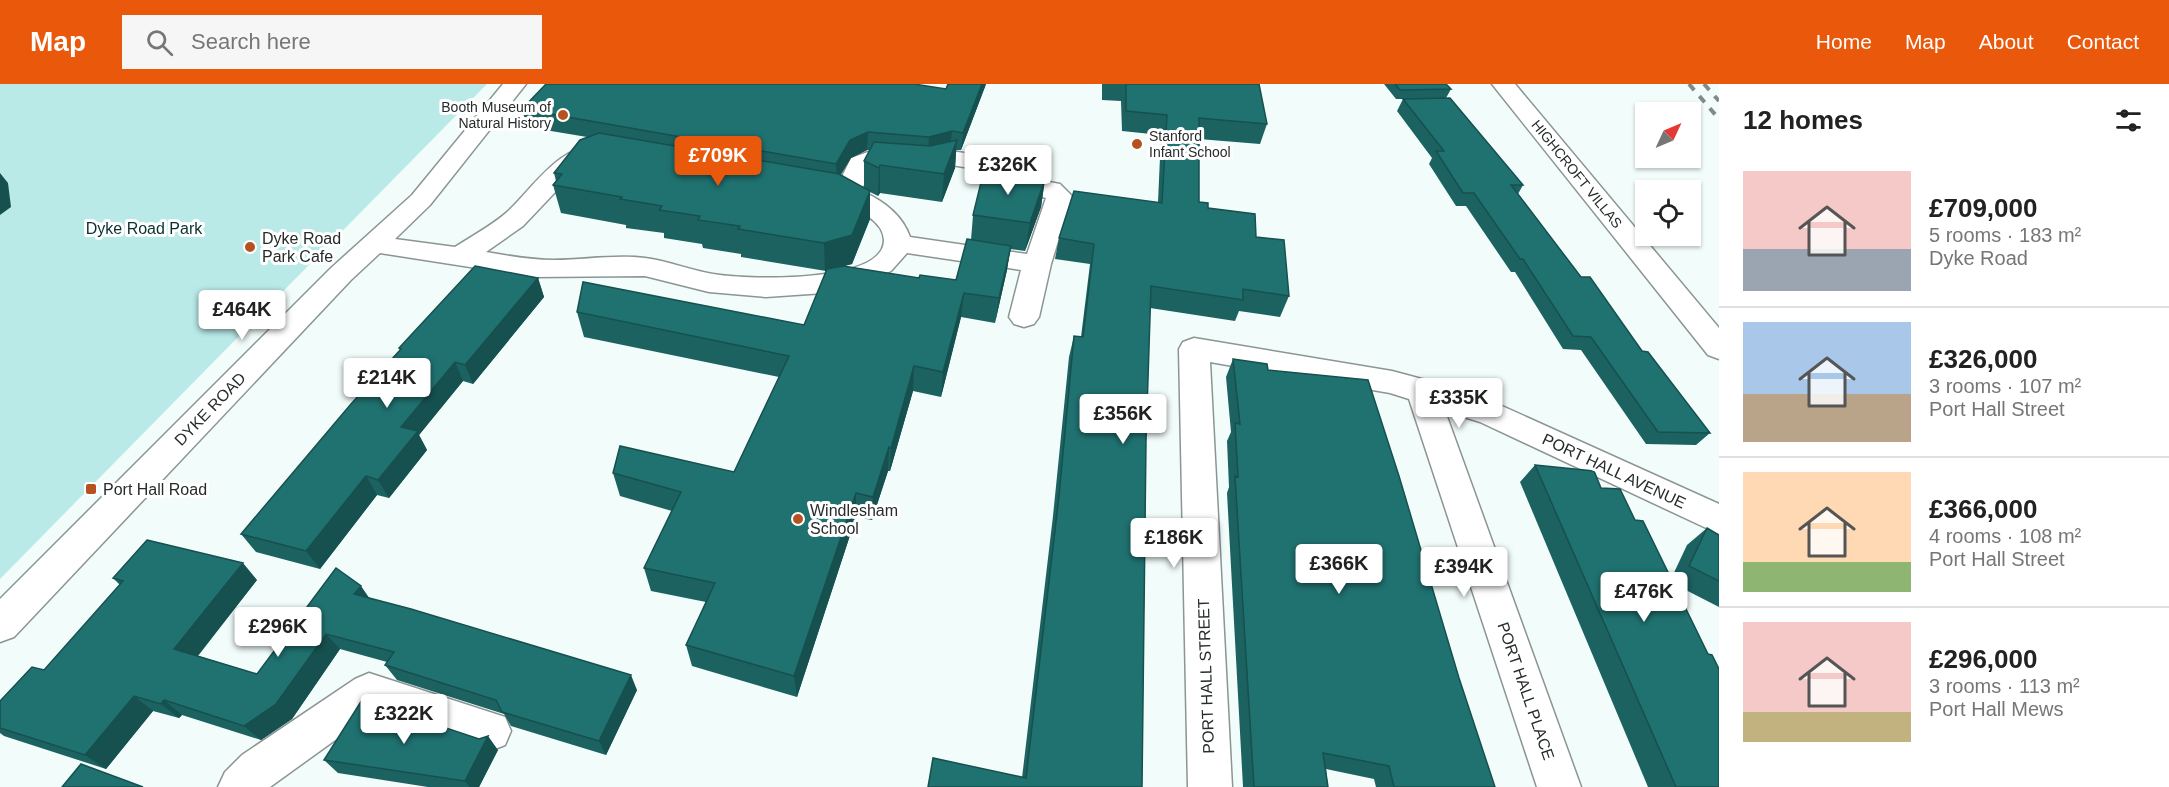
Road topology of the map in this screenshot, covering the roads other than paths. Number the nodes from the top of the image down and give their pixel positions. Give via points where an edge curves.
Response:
1 (515, 84) edge
2 (1503, 84) edge
3 (621, 152) edge
4 (802, 184) edge
5 (847, 193) junction
6 (897, 243) junction
7 (374, 244) junction
8 (460, 257) junction
9 (1037, 264) junction
10 (1024, 317) dead end
11 (1719, 348) edge
12 (1194, 349) joint
13 (1422, 390) junction
14 (1719, 520) edge
15 (0, 626) edge
16 (490, 731) dead end
17 (240, 787) edge
18 (1210, 787) edge
19 (1559, 787) edge

1 - 7 street, DYKE ROAD via 421,200
2 - 11 street, HIGHCROFT VILLAS
3 - 8 street via 598,152 570,162 514,220
4 - 5 street
5 - 6 street via 882,214 896,234
5 - 9 street via 860,163 868,159 928,164 951,158 997,165 1026,185 1051,189 1059,196
6 - 8 street via 887,260 869,271 834,281 787,287 700,281 646,267 538,269
6 - 9 street
7 - 8 street
7 - 15 street, DYKE ROAD via 341,273
9 - 10 street
12 - 13 street, PORT HALL AVENUE via 1364,376
12 - 18 street, PORT HALL STREET
13 - 14 street, PORT HALL AVENUE via 1491,414
13 - 19 street, PORT HALL PLACE
16 - 17 street via 369,692 257,770

